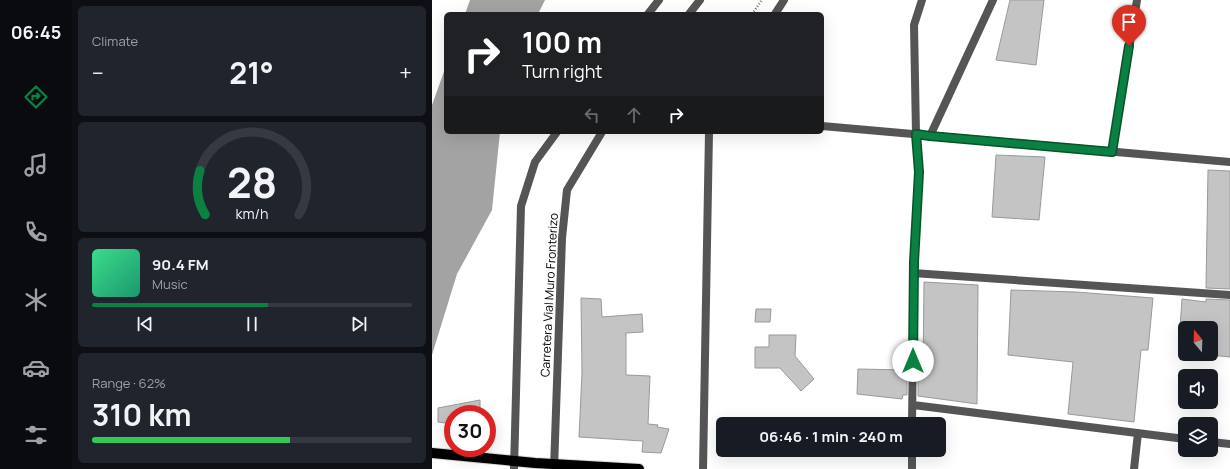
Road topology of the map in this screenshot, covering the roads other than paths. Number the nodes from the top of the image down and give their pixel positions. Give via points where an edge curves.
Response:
1 (659, 0) edge
2 (700, 0) edge
3 (784, 0) edge
4 (922, 0) edge
5 (994, 0) edge
6 (1136, 0) edge
7 (650, 12) edge
8 (691, 12) edge
9 (776, 12) edge
10 (824, 126) edge
11 (556, 134) edge
12 (601, 134) edge
13 (709, 134) edge
14 (916, 134) junction
15 (930, 136) junction
16 (1112, 152) junction
17 (1230, 162) edge
18 (914, 273) junction
19 (1230, 295) edge
20 (912, 405) junction
21 (912, 417) edge
22 (1138, 433) junction
23 (1178, 438) edge
24 (1218, 443) edge
25 (1230, 444) edge
26 (432, 454) edge
27 (912, 457) edge
28 (514, 465) edge
29 (554, 466) edge
30 (640, 469) edge
31 (703, 469) edge
32 (912, 469) edge
33 (1134, 469) edge

1 - 7 street
2 - 8 street
3 - 9 street
4 - 14 street via 914,25
5 - 15 street
6 - 16 street
10 - 14 street
11 - 28 street via 535,162 522,206
12 - 29 street, Carretera Vial Muro Fronterizo via 567,190 562,238
13 - 31 street
14 - 15 street
14 - 18 street via 919,172
15 - 16 street
16 - 17 street
18 - 19 street
18 - 20 street
20 - 21 street
20 - 22 street
22 - 23 street
22 - 33 street
24 - 25 street
26 - 28 main road
27 - 32 street
28 - 29 main road
29 - 30 main road

